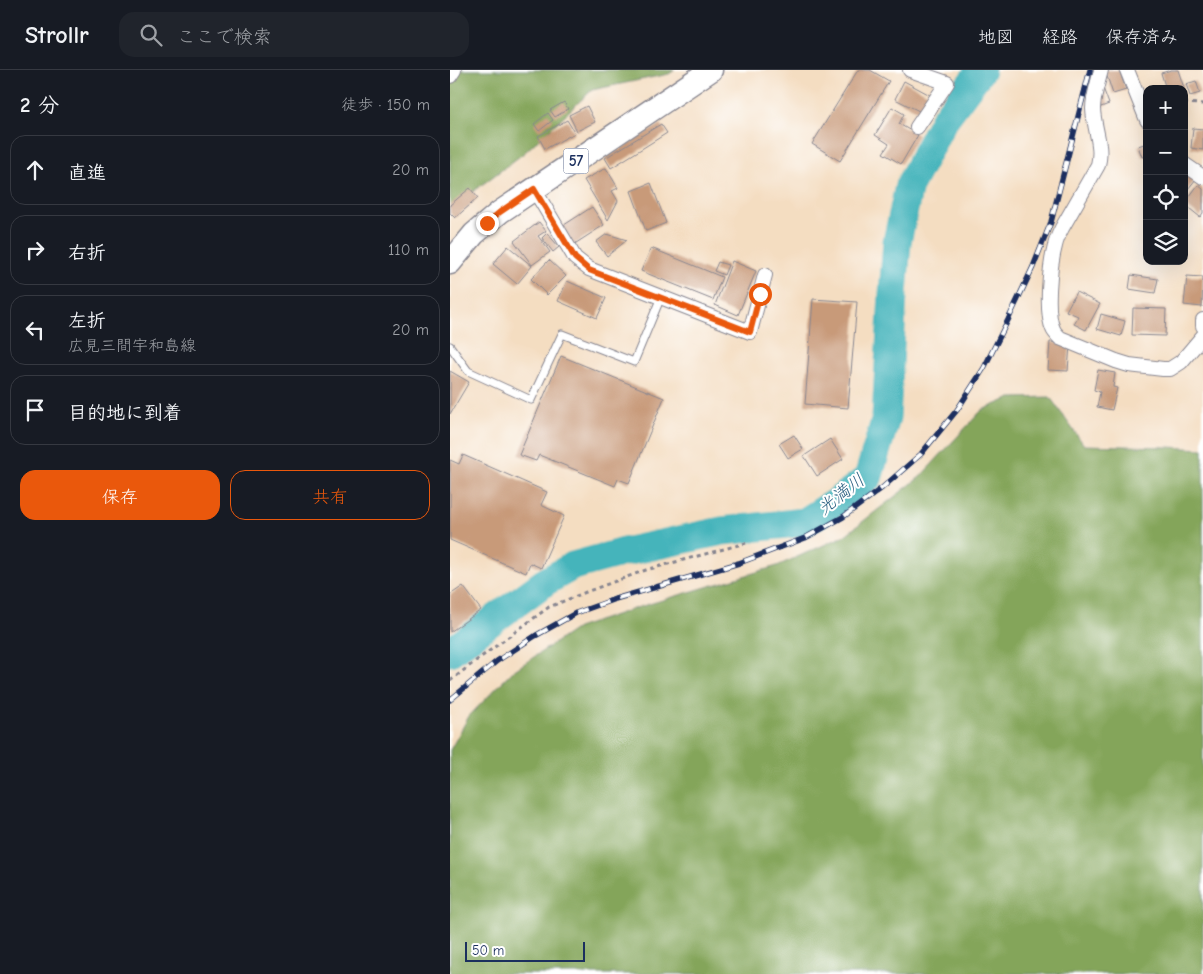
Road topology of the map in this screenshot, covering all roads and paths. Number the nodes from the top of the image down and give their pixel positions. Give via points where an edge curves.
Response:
1 (454, 70) edge
2 (711, 70) edge
3 (910, 70) edge
4 (1101, 70) edge
5 (1127, 70) edge
6 (450, 76) edge
7 (1188, 103) edge
8 (1203, 104) edge
9 (1143, 110) edge
10 (917, 127) dead end
11 (1188, 167) edge
12 (1203, 177) edge
13 (534, 189) junction
14 (451, 261) edge
15 (765, 275) dead end
16 (661, 298) junction
17 (1203, 320) edge
18 (1203, 326) edge
19 (1203, 336) edge
20 (450, 346) edge
21 (746, 543) dead end
22 (450, 681) edge

1 - 6 street
2 - 13 main road, 57
3 - 10 street via 947,82
4 - 19 street via 1093,107 1100,158 1054,247 1049,297 1052,328 1060,338 1116,361 1163,369 1181,362
5 - 9 street
7 - 8 path
11 - 12 street
13 - 14 main road, 57 via 474,234
13 - 16 street via 575,258 589,270
15 - 16 street via 750,332
16 - 20 lane via 634,362 562,334 531,400 468,371
17 - 18 street
21 - 22 path via 646,570 550,607

